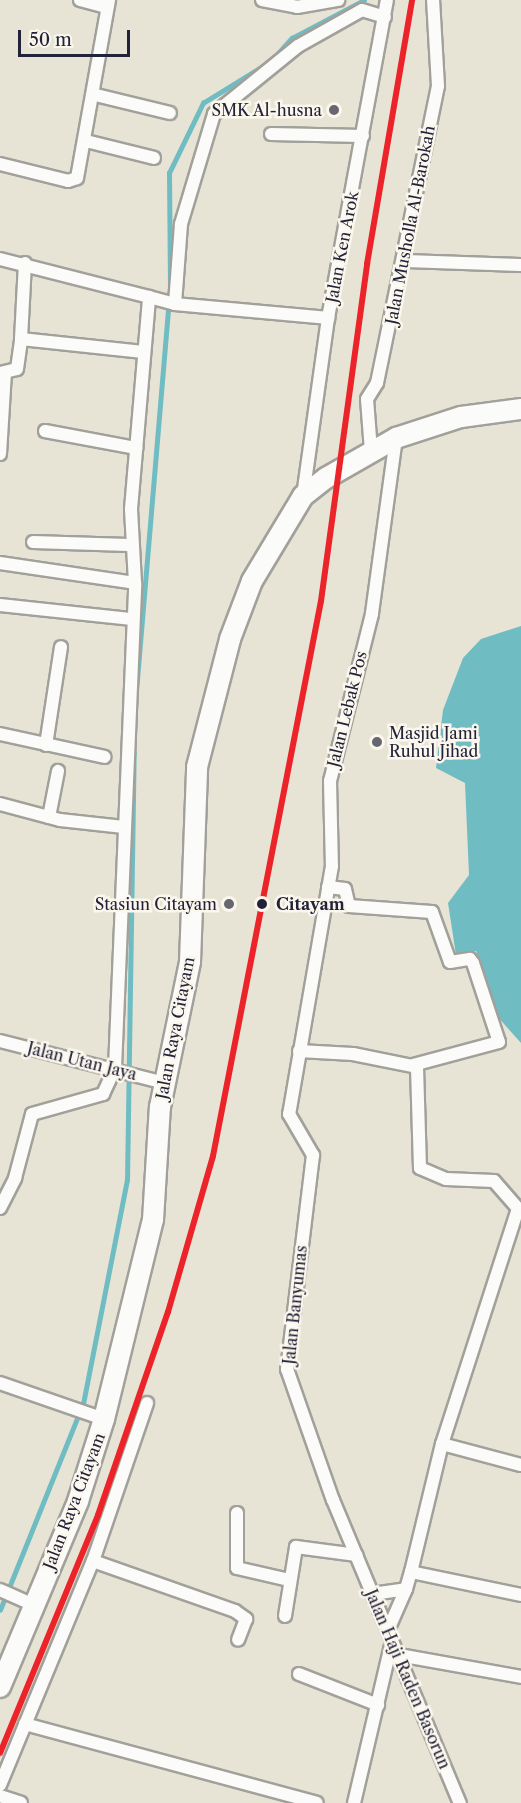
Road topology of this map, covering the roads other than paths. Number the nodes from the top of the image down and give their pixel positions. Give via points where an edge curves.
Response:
1 (80, 0) edge
2 (262, 0) edge
3 (338, 0) edge
4 (436, 1) edge
5 (108, 3) edge
6 (386, 9) edge
7 (96, 95) junction
8 (170, 113) dead end
9 (271, 134) dead end
10 (363, 136) junction
11 (86, 141) junction
12 (154, 158) dead end
13 (0, 164) edge
14 (0, 259) edge
15 (405, 261) junction
16 (25, 264) junction
17 (521, 264) edge
18 (151, 298) junction
19 (172, 304) junction
20 (328, 318) junction
21 (21, 339) junction
22 (143, 352) junction
23 (2, 373) edge
24 (521, 409) edge
25 (45, 431) dead end
26 (396, 438) junction
27 (0, 443) edge
28 (136, 448) junction
29 (371, 451) junction
30 (0, 454) edge
31 (303, 496) junction
32 (33, 542) dead end
33 (129, 545) junction
34 (0, 563) edge
35 (135, 583) junction
36 (0, 605) edge
37 (132, 619) junction
38 (61, 647) dead end
39 (0, 734) edge
40 (46, 745) junction
41 (105, 757) dead end
42 (58, 771) dead end
43 (0, 804) edge
44 (49, 817) junction
45 (124, 827) junction
46 (328, 887) junction
47 (0, 1041) edge
48 (299, 1051) junction
49 (413, 1065) junction
50 (120, 1069) junction
51 (157, 1080) junction
52 (2, 1200) edge
53 (520, 1210) edge
54 (0, 1383) edge
55 (147, 1403) dead end
56 (98, 1417) junction
57 (442, 1444) junction
58 (521, 1465) edge
59 (237, 1513) dead end
60 (356, 1555) junction
61 (93, 1561) junction
62 (411, 1572) junction
63 (289, 1580) junction
64 (406, 1589) junction
65 (0, 1590) edge
66 (372, 1594) junction
67 (521, 1595) edge
68 (28, 1603) junction
69 (285, 1616) dead end
70 (390, 1636) junction
71 (238, 1640) dead end
72 (399, 1655) junction
73 (6, 1656) edge
74 (298, 1674) dead end
75 (521, 1677) edge
76 (0, 1687) edge
77 (378, 1705) junction
78 (25, 1724) junction
79 (0, 1785) edge
80 (0, 1796) edge
81 (21, 1803) edge
82 (317, 1803) edge
83 (354, 1803) edge
84 (460, 1803) edge

1 - 5 street
2 - 3 street via 297,7
4 - 15 street, Jalan Musholla Al-Barokah via 438,86 407,221
5 - 7 street
6 - 10 street, Jalan Ken Arok
6 - 19 street via 362,10 298,46 214,114 181,224
7 - 8 street
7 - 11 street
9 - 10 street
10 - 20 street, Jalan Ken Arok
11 - 12 street
11 - 13 street via 73,181
14 - 16 street
15 - 17 street
15 - 29 street, Jalan Musholla Al-Barokah via 377,383 367,399
16 - 18 street
16 - 21 street
18 - 19 street
18 - 22 street
19 - 20 street
20 - 31 street, Jalan Ken Arok
21 - 22 street
21 - 23 street via 17,369
22 - 28 street
23 - 27 street
24 - 26 main road, Jalan Raya Citayam via 461,417
25 - 28 street
26 - 29 main road, Jalan Raya Citayam
26 - 46 street, Jalan Lebak Pos via 372,614 330,781 332,866
27 - 30 street
28 - 33 street
29 - 31 main road, Jalan Raya Citayam
31 - 51 main road, Jalan Raya Citayam via 252,581 230,639 197,767 190,962
32 - 33 street
33 - 35 street
34 - 35 street
35 - 37 street
36 - 37 street
37 - 45 street
38 - 40 street
39 - 40 street
40 - 41 street
42 - 44 street
43 - 44 street
44 - 45 street
45 - 50 street
46 - 48 street, Jalan Lebak Pos
46 - 49 street via 345,889 349,906 432,912 450,962 471,959 473,963 499,1042
47 - 50 street, Jalan Utan Jaya
48 - 49 street
48 - 60 street, Jalan Banyumas via 288,1118 313,1155 287,1369
49 - 53 street via 420,1076 420,1168 446,1179 494,1181
50 - 51 street, Jalan Utan Jaya
50 - 52 street via 103,1094 32,1114
51 - 56 main road, Jalan Raya Citayam via 158,1196
53 - 57 street
54 - 56 street via 62,1400
55 - 61 street
56 - 68 main road, Jalan Raya Citayam
57 - 58 street
57 - 62 street
59 - 63 street via 237,1569
60 - 63 street via 301,1545 293,1554
60 - 66 street, Jalan Haji Raden Basorun
61 - 71 street via 235,1611 246,1619
61 - 78 street
62 - 64 street
62 - 67 street
63 - 69 street
64 - 66 street
64 - 70 street
65 - 68 street
66 - 70 street, Jalan Haji Raden Basorun
68 - 73 main road, Jalan Raya Citayam
70 - 72 street, Jalan Haji Raden Basorun
70 - 77 street
72 - 75 street
72 - 84 street, Jalan Haji Raden Basorun
73 - 76 main road, Jalan Raya Citayam
74 - 77 street
77 - 83 street
78 - 79 street
78 - 82 street
80 - 81 street

